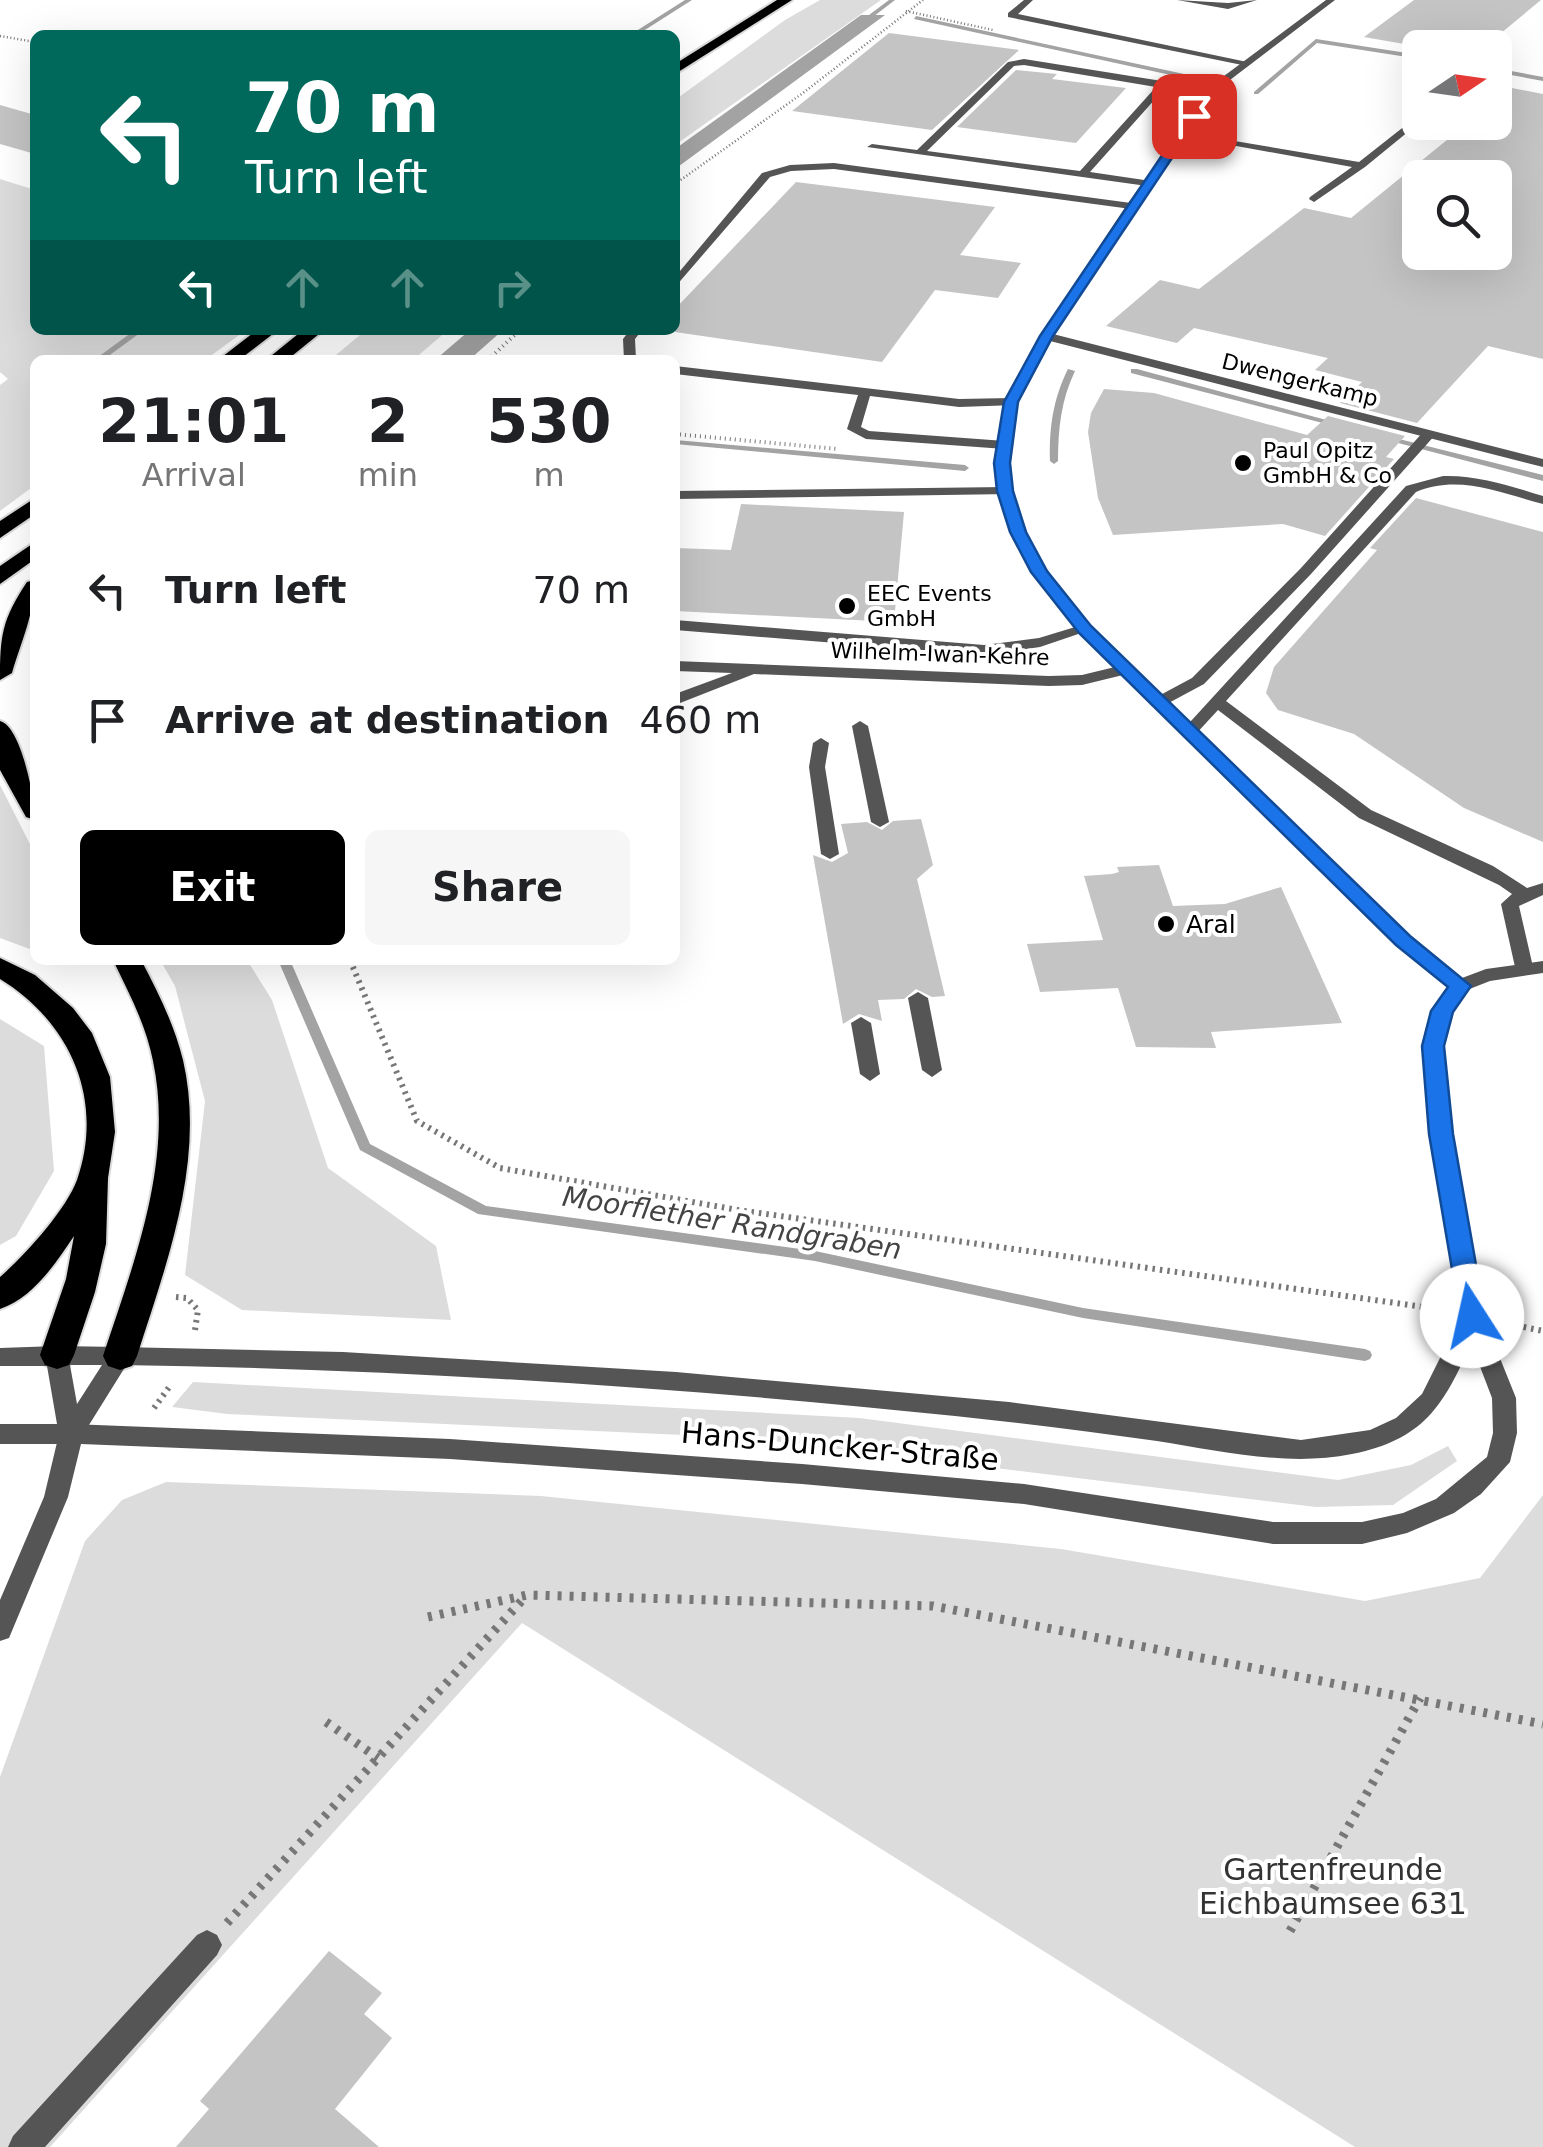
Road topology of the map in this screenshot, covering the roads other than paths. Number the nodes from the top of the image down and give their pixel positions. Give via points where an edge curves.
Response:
1 (786, 0) edge
2 (1029, 0) edge
3 (1181, 0) edge
4 (1253, 0) edge
5 (1331, 0) edge
6 (1247, 62) junction
7 (680, 67) edge
8 (1163, 85) junction
9 (1212, 92) junction
10 (1402, 132) edge
11 (1181, 134) junction
12 (872, 147) dead end
13 (919, 153) junction
14 (1361, 165) junction
15 (1083, 174) junction
16 (1147, 183) junction
17 (1314, 200) dead end
18 (1131, 206) junction
19 (680, 278) edge
20 (261, 335) edge
21 (308, 335) edge
22 (1046, 336) junction
23 (234, 355) edge
24 (281, 355) edge
25 (680, 371) edge
26 (865, 392) junction
27 (1011, 402) junction
28 (1422, 442) junction
29 (1005, 445) junction
30 (1543, 463) edge
31 (1005, 491) junction
32 (680, 495) edge
33 (1543, 500) edge
34 (30, 508) edge
35 (0, 532) edge
36 (30, 552) edge
37 (0, 577) edge
38 (30, 594) edge
39 (680, 625) edge
40 (1085, 630) junction
41 (680, 666) edge
42 (1124, 670) junction
43 (754, 671) junction
44 (0, 673) edge
45 (680, 698) edge
46 (1216, 702) junction
47 (1157, 703) junction
48 (860, 726) dead end
49 (0, 728) edge
50 (1188, 733) junction
51 (821, 743) dead end
52 (30, 804) edge
53 (880, 822) dead end
54 (830, 854) dead end
55 (1534, 891) edge
56 (130, 965) edge
57 (0, 967) edge
58 (1533, 967) edge
59 (1460, 986) junction
60 (918, 998) dead end
61 (860, 1022) dead end
62 (932, 1070) dead end
63 (870, 1074) dead end
64 (92, 1181) junction
65 (0, 1296) edge
66 (1472, 1316) junction
67 (57, 1355) junction
68 (0, 1356) edge
69 (120, 1356) junction
70 (0, 1434) edge
71 (71, 1434) junction
72 (0, 1630) edge
73 (207, 1945) road end
74 (24, 2147) edge

1 - 7 highway
2 - 6 street via 1011,14
3 - 4 street via 1228,6
5 - 6 street
6 - 9 street
8 - 9 street
8 - 13 street via 1010,64
8 - 15 street
9 - 11 street
10 - 14 street
11 - 14 street
11 - 16 street
12 - 13 street
13 - 15 street
14 - 17 street
15 - 16 street
16 - 18 street
18 - 19 street via 834,166 790,168 766,176
18 - 22 street
20 - 23 highway
21 - 24 highway
22 - 27 street
22 - 28 street, Dwengerkamp
25 - 26 street
26 - 27 street
26 - 29 street via 854,429 866,435
27 - 29 street
28 - 30 street, Dwengerkamp
28 - 47 street via 1198,681
29 - 31 street
31 - 32 street
31 - 40 street via 1040,572
33 - 46 street via 1452,478 1411,489
34 - 35 highway
36 - 37 highway
38 - 44 highway
39 - 40 street via 984,650
40 - 42 street
41 - 43 street, Wilhelm-Iwan-Kehre
42 - 43 street, Wilhelm-Iwan-Kehre via 1049,681
42 - 47 street
43 - 45 street, Wilhelm-Iwan-Kehre
46 - 50 street
46 - 55 street via 1364,813
47 - 50 street
48 - 53 street
49 - 52 highway
50 - 59 street via 1403,940
51 - 54 street via 817,767
55 - 58 street via 1510,904
56 - 69 highway via 161,1032 176,1137 168,1197
57 - 64 highway via 45,994 89,1055 100,1136
58 - 59 street via 1486,974
59 - 66 street, Hans-Duncker-Straße via 1442,1011 1433,1046
60 - 62 street
61 - 63 street
64 - 65 highway via 58,1238
64 - 67 highway via 84,1274
66 - 69 street, Hans-Duncker-Straße via 1430,1401 1408,1424 1342,1448 1301,1450 746,1386
66 - 71 street, Hans-Duncker-Straße via 1504,1398 1498,1462 1445,1506 1362,1533 1274,1533 1024,1494 802,1474 450,1449
67 - 68 street, Hans-Duncker-Straße
67 - 69 street, Hans-Duncker-Straße
67 - 71 street
69 - 71 street
70 - 71 street, Hans-Duncker-Straße
71 - 72 street via 56,1497
73 - 74 street

